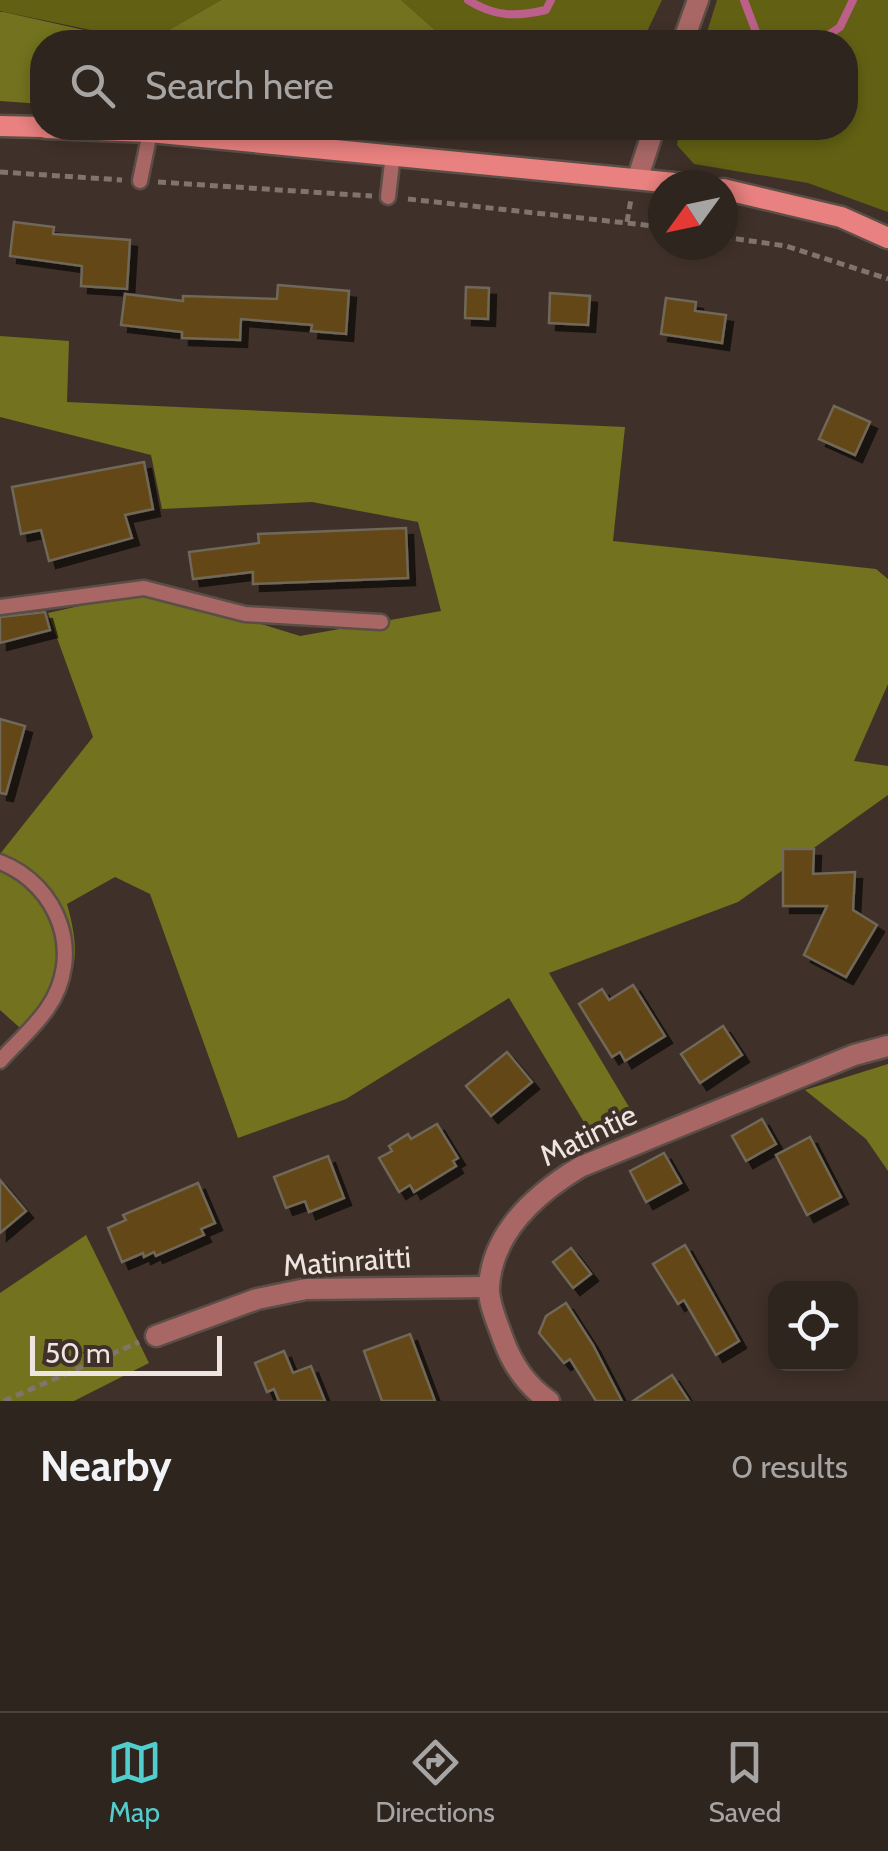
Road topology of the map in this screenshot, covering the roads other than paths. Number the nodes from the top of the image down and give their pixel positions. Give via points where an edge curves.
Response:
1 (698, 0) edge
2 (687, 30) edge
3 (0, 126) edge
4 (30, 127) edge
5 (148, 140) edge
6 (238, 140) edge
7 (650, 140) edge
8 (393, 154) junction
9 (638, 177) junction
10 (648, 178) edge
11 (140, 181) road end
12 (738, 192) edge
13 (388, 197) road end
14 (888, 238) edge
15 (0, 607) edge
16 (381, 622) dead end
17 (0, 862) edge
18 (888, 1046) edge
19 (0, 1061) edge
20 (488, 1287) junction
21 (156, 1336) road end
22 (549, 1401) edge

1 - 2 street
3 - 4 main road
5 - 11 lane
6 - 8 main road
7 - 9 street
8 - 9 main road
8 - 13 lane
9 - 10 main road
12 - 14 main road via 826,212
15 - 16 lane via 144,588 245,614
17 - 19 lane via 53,902 63,941 61,978 48,1008
18 - 20 street, Matintie via 705,1115 556,1182 520,1211
20 - 21 street, Matinraitti via 306,1289
20 - 22 street via 518,1370

